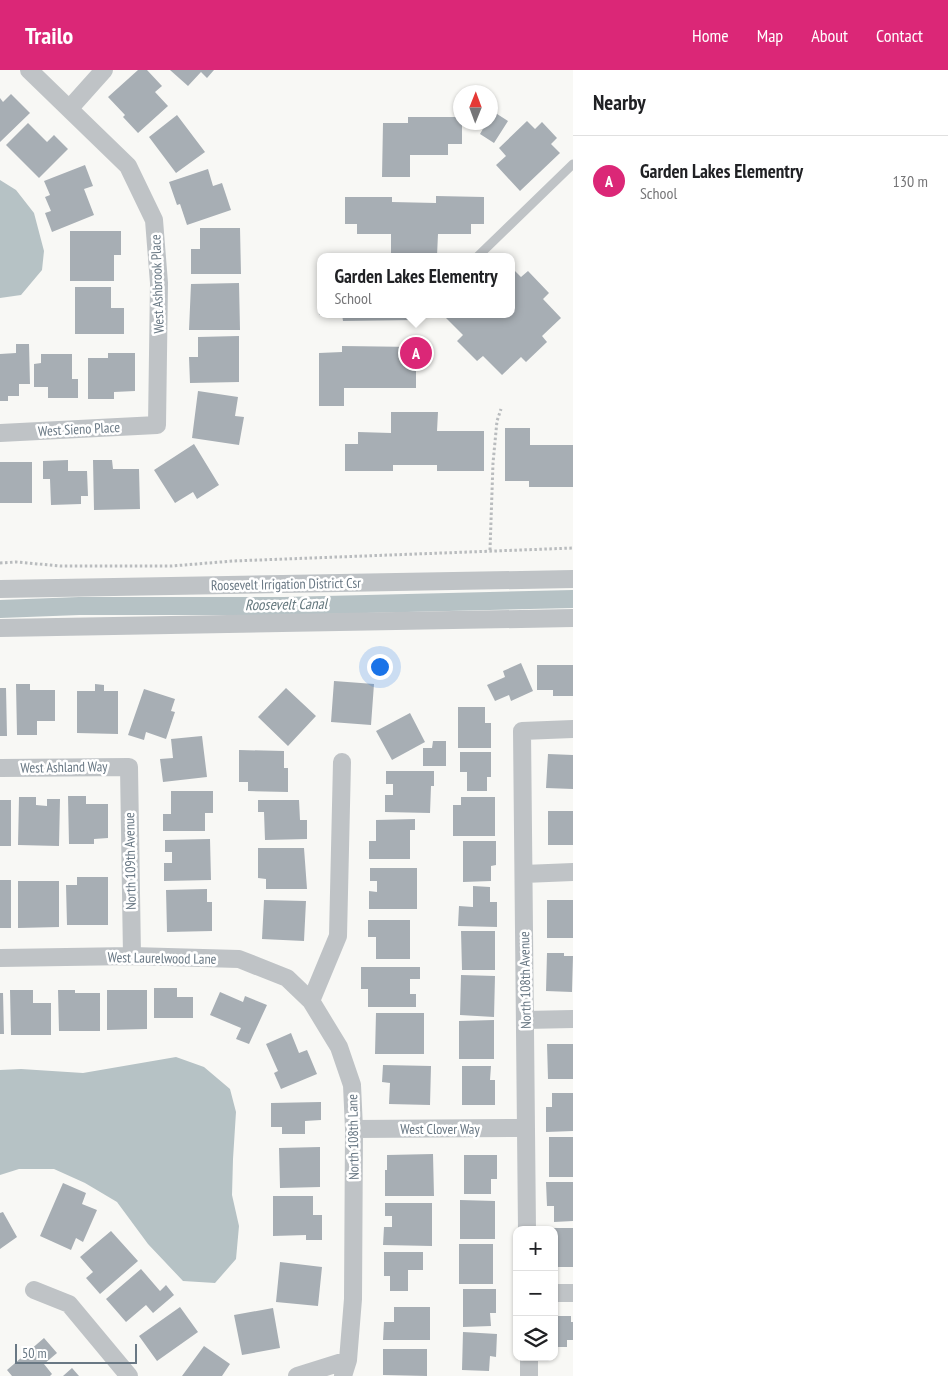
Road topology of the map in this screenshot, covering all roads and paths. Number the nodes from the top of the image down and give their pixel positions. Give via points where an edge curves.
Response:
1 (29, 70) edge
2 (104, 70) edge
3 (70, 108) junction
4 (573, 164) edge
5 (481, 253) edge
6 (501, 409) dead end
7 (157, 425) joint
8 (0, 433) edge
9 (573, 548) edge
10 (490, 550) junction
11 (0, 563) edge
12 (573, 579) edge
13 (0, 589) edge
14 (573, 618) edge
15 (0, 628) edge
16 (573, 729) edge
17 (342, 762) dead end
18 (129, 767) joint
19 (0, 768) edge
20 (573, 872) edge
21 (524, 874) junction
22 (132, 956) junction
23 (0, 958) edge
24 (311, 1001) junction
25 (573, 1019) edge
26 (525, 1020) junction
27 (526, 1128) junction
28 (354, 1129) junction
29 (527, 1226) edge
30 (34, 1290) dead end
31 (558, 1293) edge
32 (573, 1293) edge
33 (529, 1361) edge
34 (346, 1368) edge
35 (129, 1376) edge
36 (297, 1376) edge
37 (529, 1376) edge

1 - 3 street, West Ashbrook Place
2 - 3 street
3 - 7 street, West Ashbrook Place via 128,166 154,220 159,283
4 - 5 lane
6 - 10 path via 496,429
7 - 8 street, West Sieno Place
9 - 10 path
10 - 11 path via 172,566
12 - 13 street, Roosevelt Irrigation District Csr
14 - 15 street
16 - 21 street, North 108th Avenue via 522,731
17 - 24 street via 338,936
18 - 19 street, West Ashland Way
18 - 22 street, North 109th Avenue
20 - 21 street
21 - 26 street, North 108th Avenue
22 - 23 street, West Laurelwood Lane
22 - 24 street, West Laurelwood Lane via 239,960 287,978
24 - 28 street, North 108th Lane via 339,1047 347,1070 352,1085
25 - 26 street
26 - 27 street, North 108th Avenue
27 - 28 street, West Clover Way
27 - 29 street, North 108th Avenue
28 - 34 street, North 108th Lane via 353,1299
30 - 35 street via 69,1304
31 - 32 street
33 - 37 street
34 - 36 street

